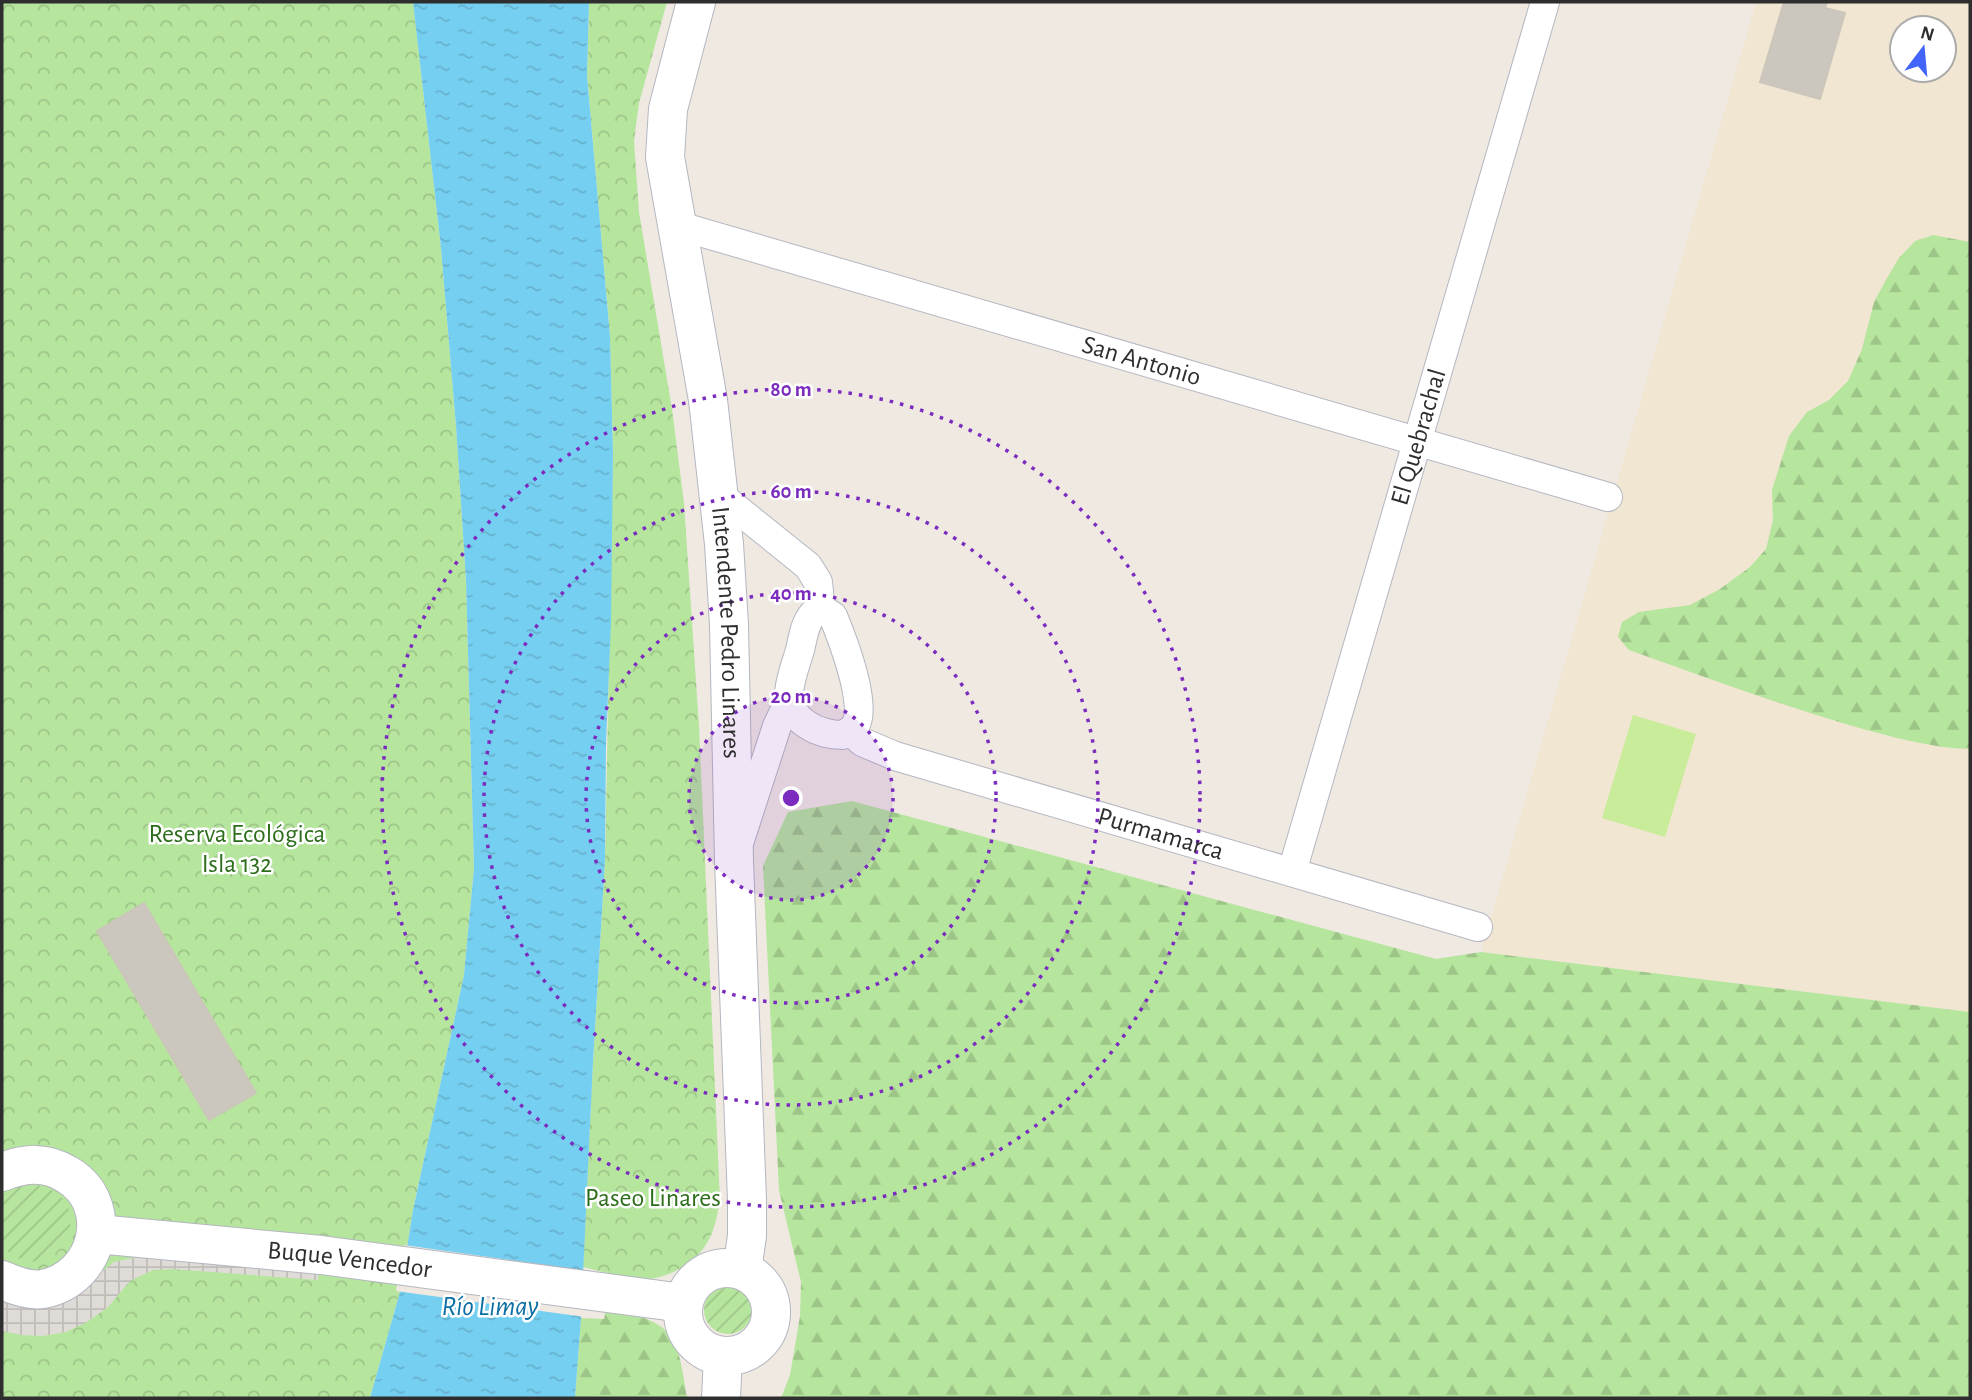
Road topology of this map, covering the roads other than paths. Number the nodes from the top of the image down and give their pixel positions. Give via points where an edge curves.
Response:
1 (696, 2) edge
2 (1545, 2) edge
3 (676, 225) junction
4 (1417, 441) junction
5 (721, 496) junction
6 (1608, 497) dead end
7 (821, 610) junction
8 (789, 701) junction
9 (850, 731) junction
10 (734, 861) junction
11 (1292, 872) junction
12 (1478, 927) dead end
13 (2, 1172) edge
14 (97, 1234) junction
15 (742, 1270) junction
16 (2, 1280) edge
17 (683, 1304) junction
18 (723, 1356) junction
19 (721, 1398) edge

1 - 3 main road, Intendente Pedro Linares via 665,132
2 - 4 street, El Quebrachal
3 - 4 street, San Antonio
3 - 5 main road, Intendente Pedro Linares
4 - 6 street, San Antonio
4 - 11 street, El Quebrachal
5 - 7 street via 808,566 818,582
5 - 10 main road, Intendente Pedro Linares
7 - 8 street via 808,622
7 - 9 street via 833,616 858,695 858,716
8 - 9 street via 799,718 819,731 832,735
8 - 10 street
9 - 11 street, Purmamarca via 886,753
10 - 15 main road, Intendente Pedro Linares via 747,1217
11 - 12 street, Purmamarca
13 - 14 main road via 39,1164 76,1180 89,1195
14 - 16 main road via 91,1254 62,1283 42,1289 20,1288
14 - 17 main road, Buque Vencedor via 321,1255
15 - 17 main road via 716,1268 705,1273 694,1281
15 - 18 main road via 769,1296 770,1321 758,1343 736,1355
17 - 18 main road via 684,1325 695,1342
18 - 19 main road

